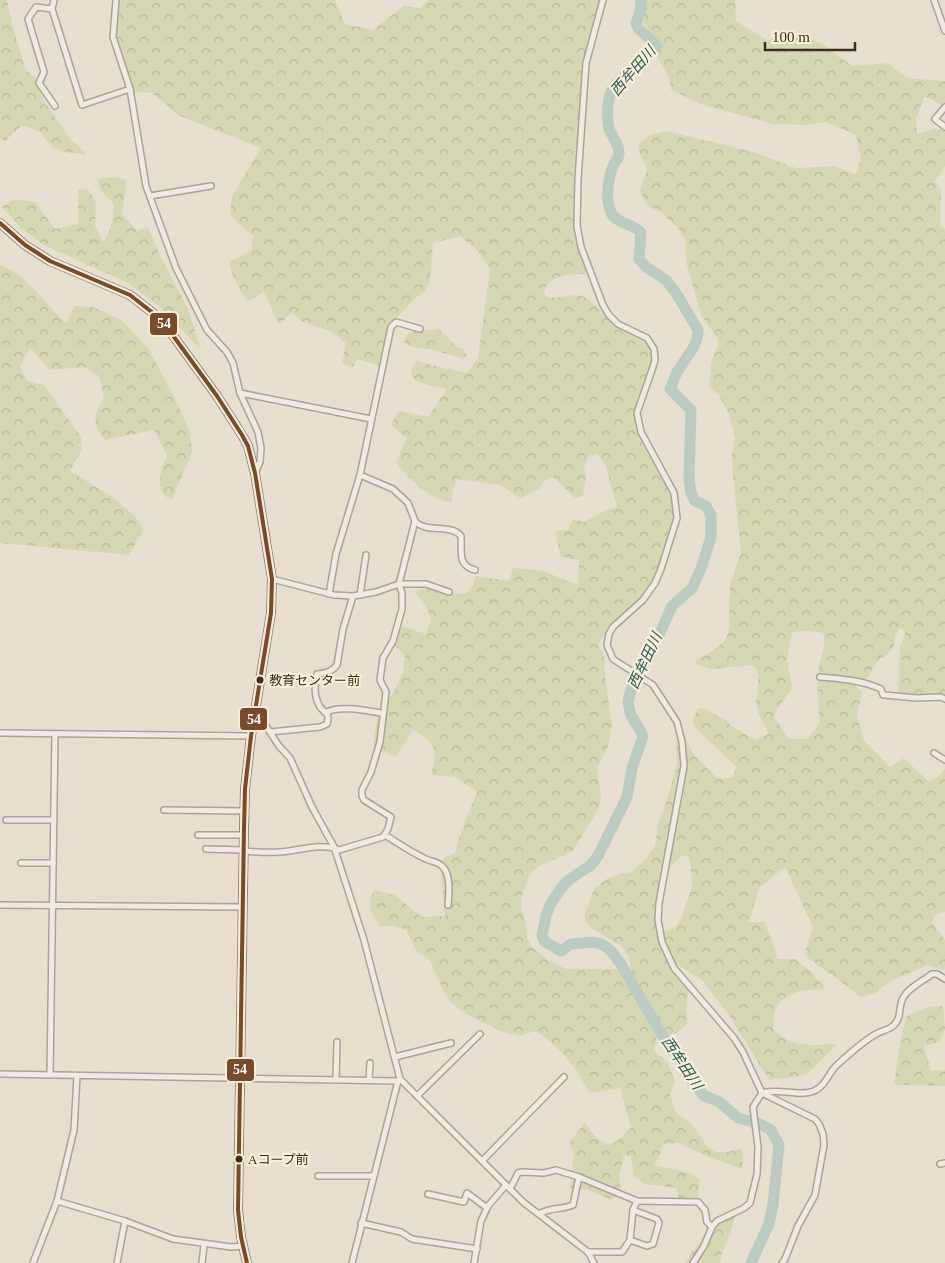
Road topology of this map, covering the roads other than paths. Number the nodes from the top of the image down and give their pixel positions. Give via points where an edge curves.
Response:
1 (54, 0) edge
2 (116, 0) edge
3 (603, 0) edge
4 (934, 0) edge
5 (52, 9) junction
6 (945, 31) edge
7 (130, 89) junction
8 (55, 106) dead end
9 (945, 108) edge
10 (945, 127) edge
11 (211, 186) dead end
12 (150, 196) junction
13 (0, 223) edge
14 (420, 330) dead end
15 (240, 394) junction
16 (371, 419) junction
17 (256, 473) junction
18 (360, 475) junction
19 (415, 521) junction
20 (366, 556) dead end
21 (475, 570) dead end
22 (272, 579) junction
23 (399, 584) junction
24 (448, 592) dead end
25 (328, 594) junction
26 (360, 595) junction
27 (353, 596) junction
28 (820, 677) dead end
29 (945, 699) edge
30 (255, 709) junction
31 (327, 712) junction
32 (382, 713) junction
33 (270, 732) junction
34 (0, 733) edge
35 (55, 734) junction
36 (250, 736) junction
37 (934, 753) dead end
38 (945, 760) edge
39 (164, 810) dead end
40 (245, 811) junction
41 (6, 820) dead end
42 (53, 820) junction
43 (198, 835) dead end
44 (244, 836) junction
45 (385, 836) junction
46 (334, 847) junction
47 (206, 849) dead end
48 (243, 851) junction
49 (21, 863) dead end
50 (53, 863) junction
51 (0, 905) edge
52 (52, 905) junction
53 (448, 905) dead end
54 (243, 907) junction
55 (945, 979) edge
56 (480, 1034) dead end
57 (337, 1042) dead end
58 (450, 1043) dead end
59 (395, 1057) junction
60 (370, 1063) dead end
61 (0, 1074) edge
62 (50, 1075) junction
63 (77, 1076) junction
64 (240, 1077) junction
65 (564, 1077) dead end
66 (336, 1079) junction
67 (369, 1080) junction
68 (399, 1080) junction
69 (762, 1093) junction
70 (417, 1096) junction
71 (483, 1160) junction
72 (318, 1176) dead end
73 (373, 1176) junction
74 (579, 1177) junction
75 (508, 1187) junction
76 (428, 1194) dead end
77 (57, 1201) junction
78 (638, 1201) junction
79 (487, 1208) junction
80 (633, 1210) junction
81 (539, 1214) junction
82 (125, 1221) junction
83 (361, 1223) junction
84 (712, 1227) junction
85 (630, 1240) junction
86 (204, 1245) junction
87 (243, 1246) junction
88 (476, 1249) junction
89 (588, 1252) junction
90 (33, 1263) edge
91 (117, 1263) edge
92 (202, 1263) edge
93 (248, 1263) edge
94 (352, 1263) edge
95 (474, 1263) edge
96 (594, 1263) edge
97 (693, 1263) edge
98 (782, 1263) edge

1 - 5 street
2 - 7 street via 113,37
3 - 69 street via 586,64 577,226 581,247 609,315 618,324 647,338 654,349 655,360 637,413 638,424 674,493 677,518 655,583 643,600 614,627 607,641 608,649 611,658 654,685 676,722 682,742 684,766 659,903 662,942 674,968 734,1038
4 - 6 street
5 - 7 street via 82,105
5 - 8 street via 36,6 28,19 44,72 39,84
7 - 12 street
9 - 10 street via 935,119
11 - 12 street
12 - 15 street via 176,268 207,330 233,363
13 - 17 main road via 50,261 130,295 154,313 230,414 248,446
14 - 16 street via 396,322 391,328
15 - 16 street
15 - 17 street via 258,432 261,448
16 - 18 street
17 - 22 main road
18 - 19 street via 393,489 408,502
18 - 25 street via 336,554
19 - 21 street via 423,527 458,533 463,563
19 - 23 street
20 - 26 street
22 - 25 street
22 - 30 main road via 271,613
23 - 24 street via 426,584
23 - 26 street
23 - 32 street via 402,609 393,642 383,658 380,680 386,692
25 - 27 street
26 - 27 street
27 - 31 street via 338,665 334,670 317,674 315,682 320,707
28 - 29 street via 871,685 881,689 885,696
30 - 33 street
30 - 36 main road
31 - 32 street via 344,709
31 - 33 street via 327,724 320,727
32 - 45 street via 380,742 362,796 391,817
33 - 46 street via 290,758
34 - 35 street
35 - 36 street
35 - 42 street
36 - 40 main road
37 - 38 street
39 - 40 street
40 - 44 main road
41 - 42 street
42 - 50 street
43 - 44 street
44 - 48 main road
45 - 46 street via 339,850
45 - 53 street via 444,867 449,890
46 - 48 street
46 - 59 street via 364,940
47 - 48 street
48 - 54 main road
49 - 50 street
50 - 52 street
51 - 52 street
52 - 54 street
52 - 62 street
54 - 64 main road
55 - 69 street via 932,974 906,994 893,1027 876,1034 834,1067 825,1083 816,1090 804,1094 772,1090
56 - 70 street
57 - 66 street
58 - 59 street
59 - 68 street
60 - 67 street
61 - 62 street
62 - 63 street
63 - 64 street
63 - 77 street via 74,1130
64 - 66 street
64 - 87 main road via 238,1210
65 - 71 street
66 - 67 street
67 - 68 street
68 - 70 street
68 - 73 street
69 - 84 street via 753,1107 758,1147 757,1174 750,1203
69 - 98 street via 815,1119 823,1134 815,1195
70 - 71 street
71 - 75 street
72 - 73 street
73 - 83 street
74 - 75 street via 556,1170 544,1174 522,1172
74 - 78 street
74 - 81 street via 573,1205
75 - 79 street
75 - 81 street
76 - 79 street via 464,1202 467,1193
77 - 82 street
77 - 90 street
78 - 80 street
78 - 84 street via 698,1202 705,1210 706,1222
79 - 88 street
80 - 85 street
80 - 85 street via 657,1219 659,1223 652,1244 647,1246
81 - 89 street
82 - 86 street via 173,1239
82 - 91 street
83 - 88 street via 401,1232 412,1239
83 - 94 street
84 - 97 street
85 - 89 street via 622,1252
86 - 87 street
86 - 92 street
87 - 93 main road
88 - 95 street
89 - 96 street

